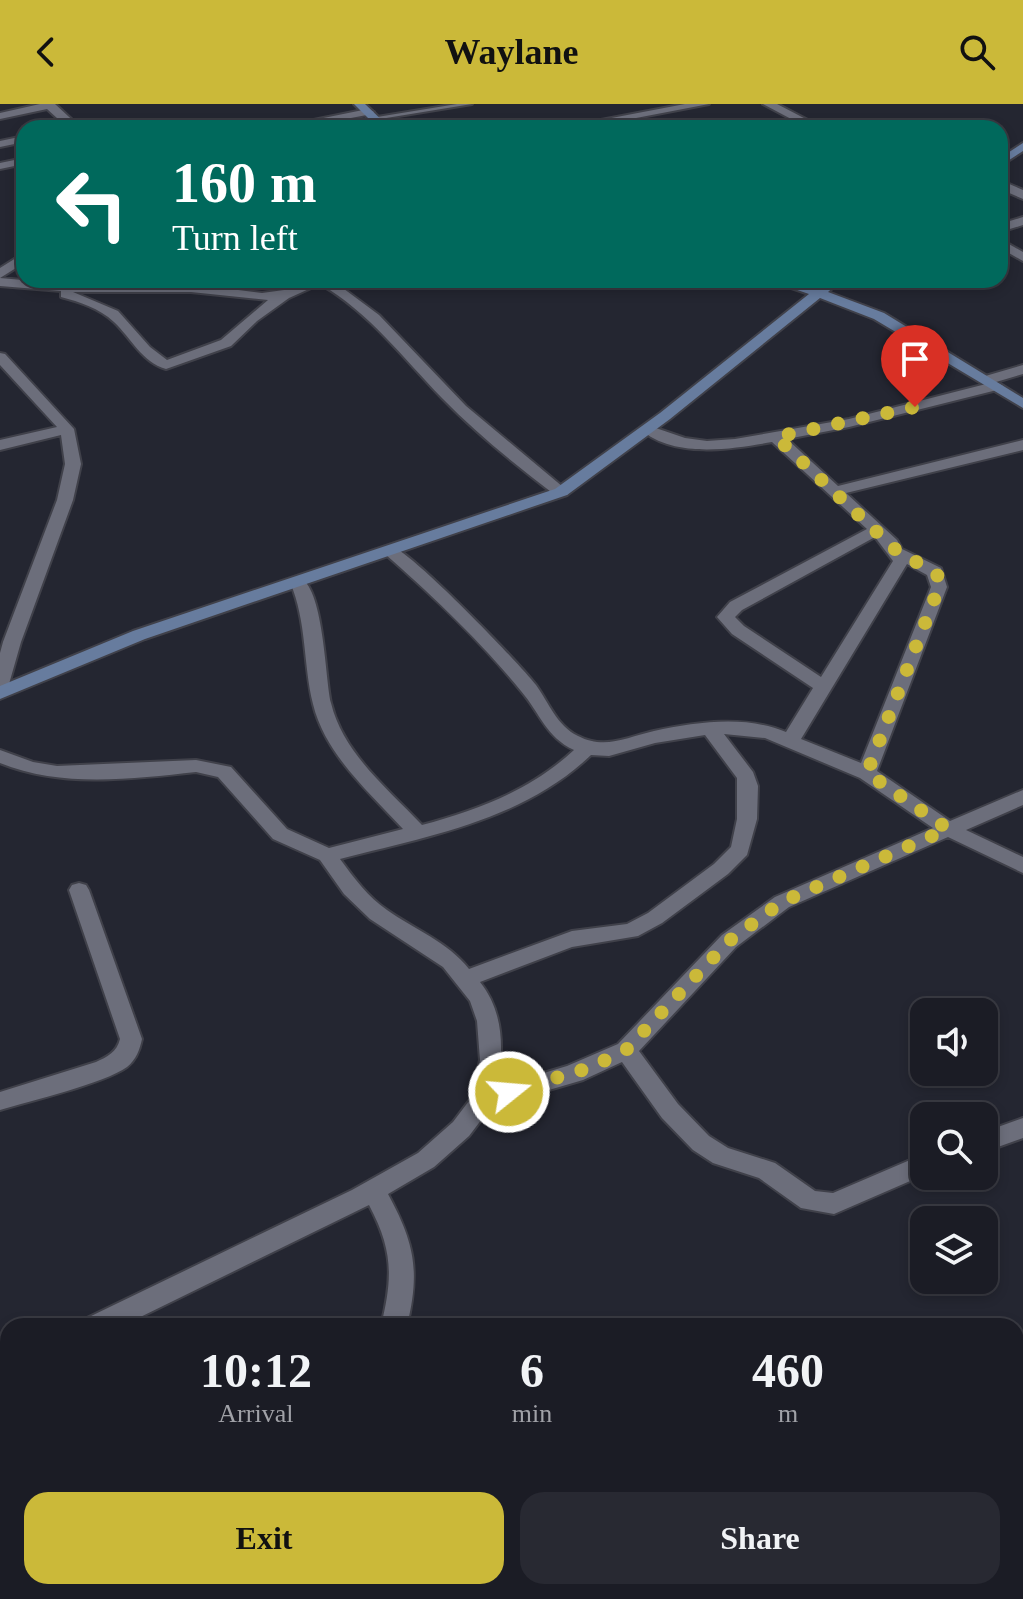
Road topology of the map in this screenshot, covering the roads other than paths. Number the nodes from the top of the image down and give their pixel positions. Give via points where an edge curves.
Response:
1 (469, 104) edge
2 (704, 104) edge
3 (768, 104) edge
4 (49, 105) edge
5 (367, 111) edge
6 (0, 116) edge
7 (66, 120) edge
8 (321, 120) edge
9 (611, 120) edge
10 (801, 120) edge
11 (43, 288) edge
12 (191, 288) edge
13 (301, 288) edge
14 (335, 288) edge
15 (803, 288) edge
16 (823, 288) edge
17 (817, 292) junction
18 (287, 294) junction
19 (0, 357) edge
20 (1023, 369) edge
21 (992, 383) junction
22 (1023, 404) edge
23 (67, 429) junction
24 (647, 429) junction
25 (776, 437) junction
26 (0, 445) edge
27 (1023, 445) edge
28 (835, 491) junction
29 (561, 492) junction
30 (877, 530) junction
31 (391, 551) junction
32 (899, 553) junction
33 (298, 582) junction
34 (7, 638) edge
35 (0, 684) edge
36 (824, 687) junction
37 (0, 693) edge
38 (709, 727) junction
39 (790, 741) junction
40 (587, 748) junction
41 (0, 756) edge
42 (867, 773) junction
43 (1023, 797) edge
44 (948, 829) junction
45 (416, 831) junction
46 (327, 855) junction
47 (1023, 866) edge
48 (79, 890) dead end
49 (468, 978) junction
50 (626, 1050) junction
51 (483, 1100) junction
52 (0, 1101) edge
53 (1023, 1128) edge
54 (998, 1137) edge
55 (910, 1170) edge
56 (374, 1190) junction
57 (112, 1318) edge
58 (396, 1318) edge

1 - 5 lane
2 - 9 street
3 - 10 street
4 - 6 street
4 - 7 street
5 - 8 street
11 - 18 street via 108,310 166,365 226,343
12 - 18 street via 262,297
13 - 18 street
14 - 29 street via 352,297 451,399
15 - 17 street
16 - 17 street
17 - 21 street via 879,316
17 - 24 street
19 - 23 street
20 - 21 street
21 - 22 street
21 - 25 street via 889,414
23 - 26 street
23 - 34 street via 73,464 65,500
24 - 25 street via 707,446
24 - 29 street
25 - 28 street
27 - 28 street
28 - 30 street
29 - 31 street
30 - 32 street
30 - 36 street via 736,606 726,617
31 - 33 street
31 - 40 street via 529,688 552,725
32 - 36 street via 898,570
32 - 42 street via 935,572 939,587
33 - 37 street via 139,635
33 - 45 street via 310,607 326,718 342,747
34 - 35 street
36 - 39 street
38 - 39 street via 768,732
38 - 40 street via 609,750
38 - 49 street via 748,786 744,841 732,859 631,931 572,939
39 - 42 street
40 - 45 street via 559,774 510,803
41 - 46 street via 57,772 215,768 280,834
42 - 44 street
43 - 44 street
44 - 47 street
44 - 50 street via 782,902 729,941
45 - 46 street
46 - 49 street via 377,914 427,943
48 - 52 street via 131,1039 130,1049 102,1069
49 - 51 street via 488,1021 491,1060
50 - 51 street via 589,1068
50 - 55 street via 670,1111 701,1143 721,1156 767,1170 810,1201 834,1204
51 - 56 street via 461,1129 426,1160
53 - 54 street
56 - 57 street
56 - 58 street via 401,1247 405,1269

